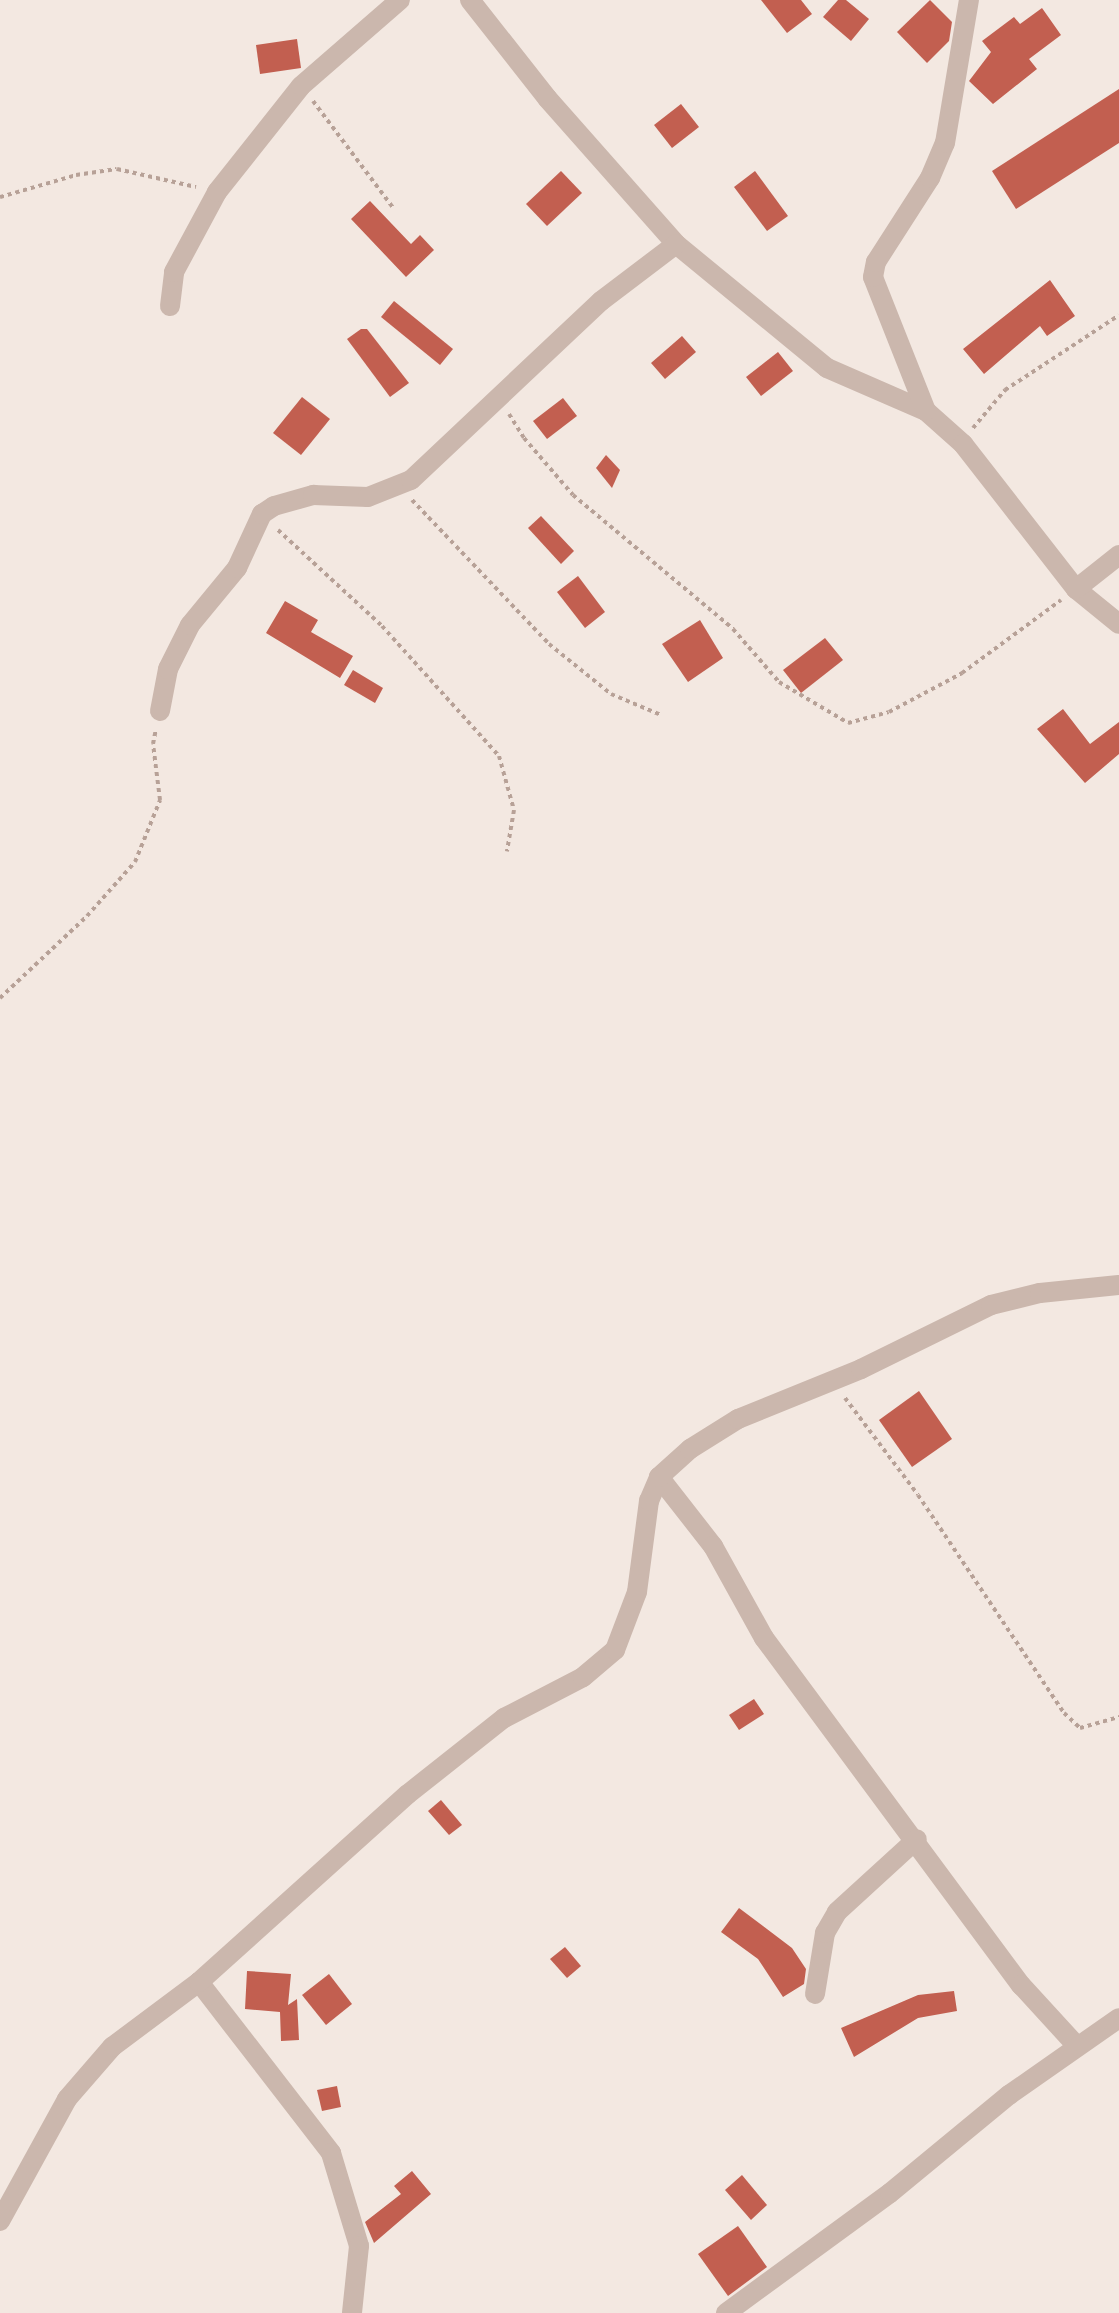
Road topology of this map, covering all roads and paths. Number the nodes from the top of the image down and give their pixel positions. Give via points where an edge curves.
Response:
1 (400, 0) edge
2 (470, 0) edge
3 (969, 0) edge
4 (301, 86) junction
5 (217, 192) junction
6 (0, 197) edge
7 (394, 209) dead end
8 (676, 244) junction
9 (170, 306) dead end
10 (1119, 315) edge
11 (500, 397) junction
12 (926, 411) junction
13 (963, 444) junction
14 (398, 488) junction
15 (262, 514) junction
16 (1119, 555) edge
17 (1076, 589) junction
18 (1119, 624) edge
19 (160, 711) joint
20 (661, 715) dead end
21 (507, 851) dead end
22 (0, 998) edge
23 (1119, 1285) edge
24 (831, 1380) junction
25 (659, 1477) junction
26 (1119, 1717) edge
27 (917, 1839) junction
28 (199, 1982) junction
29 (815, 1994) dead end
30 (1119, 2018) edge
31 (1076, 2045) junction
32 (0, 2221) edge
33 (352, 2313) edge
34 (726, 2313) edge

1 - 4 street
2 - 8 street via 547,98
3 - 12 street via 945,143 930,178 876,262 873,277
4 - 5 street
4 - 7 path
5 - 6 path via 117,169
5 - 9 street via 174,272
8 - 11 street via 601,301
8 - 12 street via 827,368
10 - 13 path via 1005,390
11 - 14 street
11 - 17 path via 524,438 573,495 733,629 779,682 848,723 889,712 962,673
12 - 13 street
13 - 17 street
14 - 15 street via 368,497 313,495
14 - 20 path via 561,654 611,694
15 - 19 street via 237,568 190,625 168,669
15 - 21 path via 382,626 499,756 514,810
16 - 17 street
17 - 18 street
19 - 22 path via 153,744 160,800 135,862
23 - 24 street via 1040,1293 991,1305
24 - 25 street via 738,1419 690,1449
24 - 26 path via 918,1495 1064,1713 1080,1728
25 - 27 street via 713,1546 764,1638
25 - 28 street via 642,1531 637,1592 615,1650 583,1677 504,1718 420,1784
27 - 29 street via 837,1912 825,1933
27 - 31 street via 1021,1985
28 - 32 street via 112,2047 89,2071 48,2130
28 - 33 street via 331,2153 359,2246
30 - 31 street
31 - 34 street

